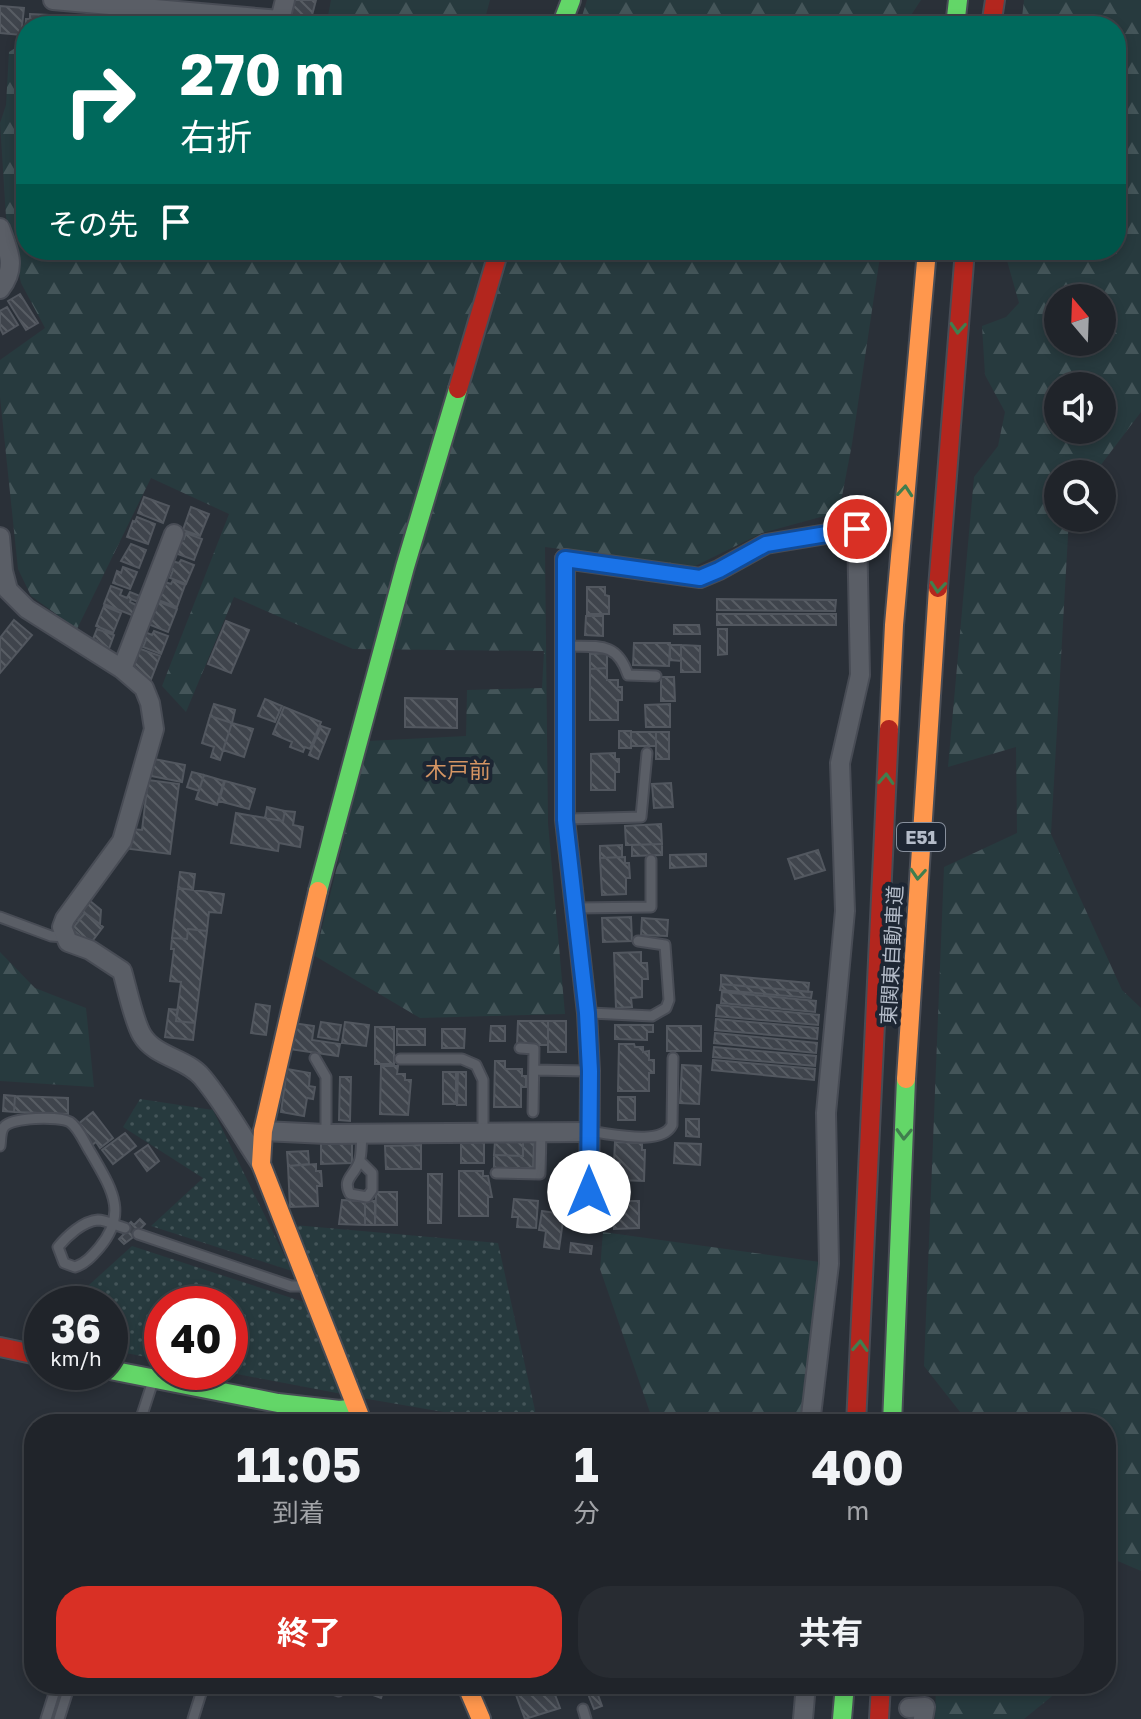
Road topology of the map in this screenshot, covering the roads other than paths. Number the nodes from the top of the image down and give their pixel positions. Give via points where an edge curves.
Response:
1 (53, 0) edge
2 (123, 3) edge
3 (203, 7) edge
4 (256, 16) edge
5 (0, 228) edge
6 (496, 260) edge
7 (926, 260) edge
8 (964, 260) edge
9 (0, 289) edge
10 (174, 534) dead end
11 (0, 537) edge
12 (565, 559) joint
13 (2, 578) edge
14 (564, 646) junction
15 (122, 669) junction
16 (656, 676) dead end
17 (647, 753) dead end
18 (565, 820) junction
19 (651, 860) dead end
20 (577, 908) junction
21 (0, 917) edge
22 (64, 937) junction
23 (638, 941) dead end
24 (587, 1013) junction
25 (520, 1048) dead end
26 (315, 1058) dead end
27 (673, 1058) dead end
28 (400, 1059) dead end
29 (534, 1070) junction
30 (590, 1071) junction
31 (533, 1112) dead end
32 (263, 1131) junction
33 (483, 1131) junction
34 (541, 1132) junction
35 (589, 1132) junction
36 (326, 1134) junction
37 (362, 1134) junction
38 (0, 1146) edge
39 (360, 1161) dead end
40 (261, 1164) junction
41 (496, 1173) dead end
42 (589, 1222) dead end
43 (112, 1224) junction
44 (125, 1228) dead end
45 (138, 1234) dead end
46 (308, 1285) junction
47 (0, 1347) edge
48 (24, 1352) edge
49 (150, 1390) edge
50 (214, 1390) edge
51 (284, 1403) junction
52 (142, 1414) edge
53 (283, 1414) edge
54 (354, 1414) edge
55 (359, 1414) edge
56 (811, 1414) edge
57 (856, 1414) edge
58 (892, 1414) edge
59 (54, 1694) edge
60 (67, 1694) edge
61 (201, 1694) edge
62 (470, 1694) edge
63 (844, 1694) edge
64 (880, 1694) edge
65 (46, 1719) edge
66 (59, 1719) edge
67 (193, 1719) edge
68 (481, 1719) edge
69 (842, 1719) edge
70 (879, 1719) edge

1 - 2 street
2 - 3 street
3 - 4 street
5 - 9 street via 11,257 9,278
6 - 32 main road via 405,567 324,868
57 -> 7 main road, 東関東自動車道 / E51 via 894,625
8 -> 58 main road, 東関東自動車道 / E51 via 909,1013
10 - 15 street
11 - 13 street
12 - 14 main road
12 - 56 street via 700,578 766,544 857,529 860,675 840,763 845,911 826,1113 829,1264
13 - 15 street via 27,609
14 - 16 lane via 605,647 623,661 628,675
14 - 18 main road
15 - 22 street via 144,688 154,729 122,841 65,919
17 - 18 lane via 641,817
18 - 20 main road
19 - 20 lane via 651,907
20 - 24 main road
21 - 22 lane
22 - 40 street via 122,971 146,1041 201,1076
23 - 24 lane via 665,945 666,1008 652,1016
24 - 30 main road
25 - 29 lane via 534,1049
26 - 36 lane via 326,1077
27 - 35 lane via 669,1132 657,1138
28 - 33 lane via 462,1059 476,1065 483,1080
29 - 30 lane
29 - 31 lane
30 - 35 main road
32 - 36 street
32 - 40 main road
33 - 34 street
33 - 37 street
34 - 35 street
34 - 41 lane via 540,1174
35 - 42 main road
36 - 37 street
37 - 39 lane
38 - 43 lane via 4,1126 19,1119 70,1122 115,1200
40 - 46 main road
43 - 43 lane via 94,1220 64,1239 58,1247 64,1263 82,1265 106,1239
43 - 44 lane
45 - 46 lane via 291,1286
46 - 55 main road
47 - 48 main road
49 - 52 lane
50 - 51 main road
51 - 53 lane
51 - 54 main road
59 - 65 lane
60 - 66 lane
61 - 67 lane
62 - 68 main road
63 - 69 main road
64 - 70 main road

